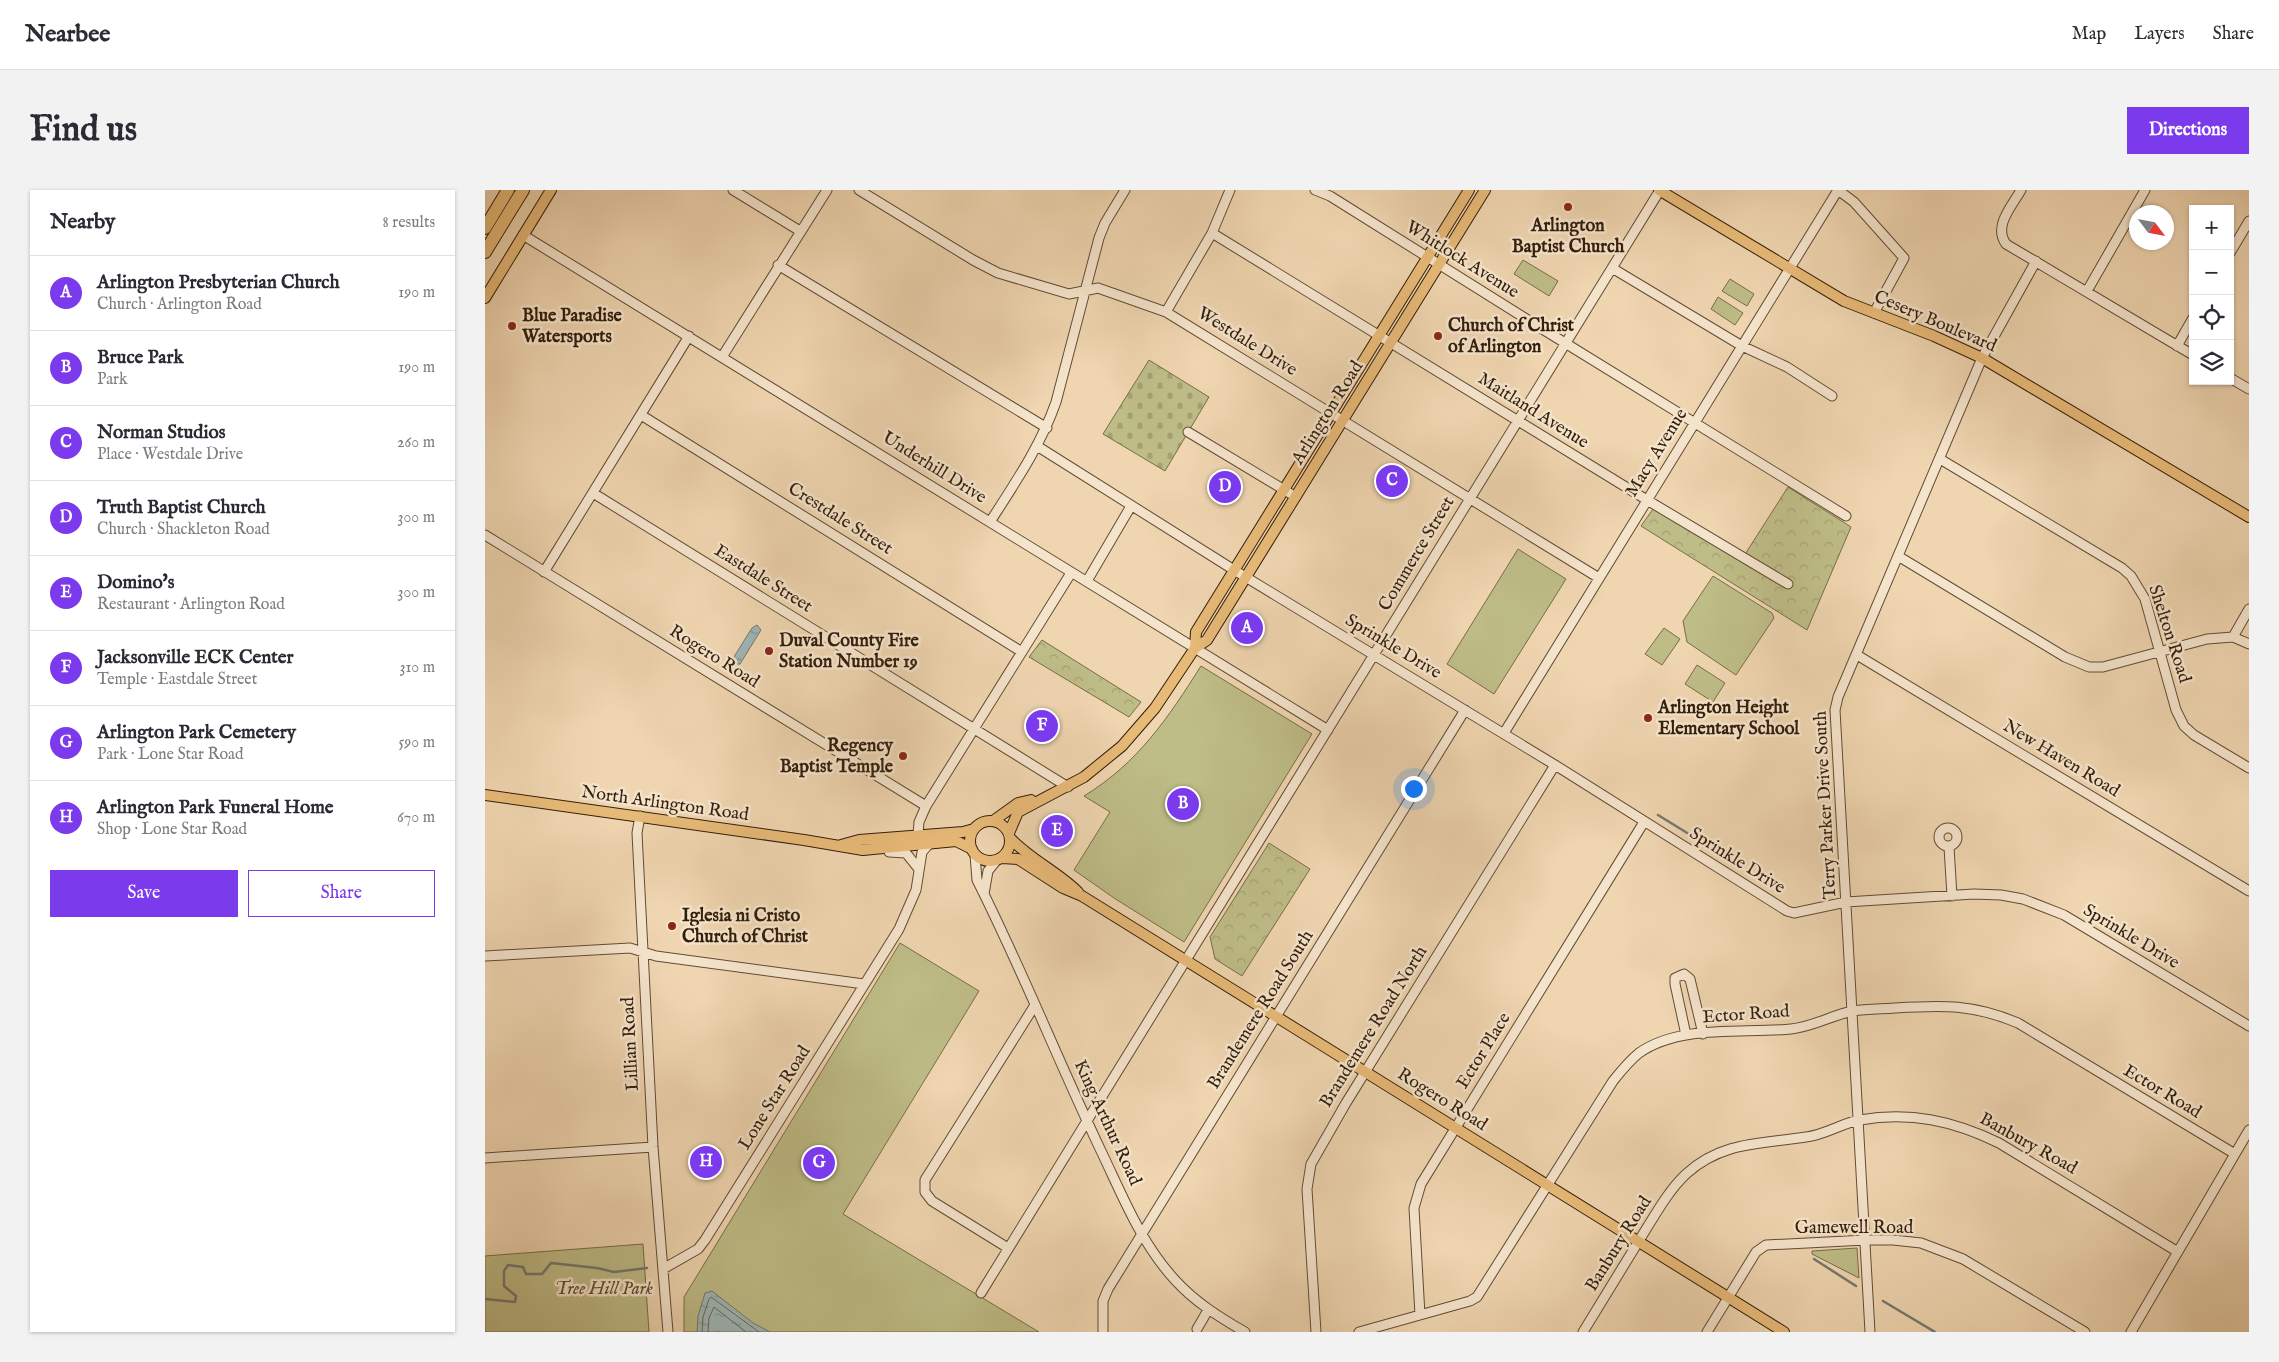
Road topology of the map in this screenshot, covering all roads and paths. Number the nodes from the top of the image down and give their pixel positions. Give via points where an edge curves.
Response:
1 (508, 190) edge
2 (523, 190) edge
3 (531, 190) edge
4 (551, 190) edge
5 (733, 190) edge
6 (827, 190) edge
7 (859, 190) edge
8 (1125, 190) edge
9 (1230, 190) edge
10 (1315, 190) edge
11 (1469, 190) edge
12 (1485, 190) edge
13 (1660, 190) edge
14 (1838, 190) edge
15 (2021, 190) edge
16 (2145, 190) edge
17 (2249, 221) edge
18 (502, 224) junction
19 (485, 228) edge
20 (799, 231) junction
21 (1212, 233) junction
22 (523, 235) junction
23 (2232, 250) edge
24 (485, 252) edge
25 (1427, 258) junction
26 (2036, 261) junction
27 (1439, 264) junction
28 (778, 265) junction
29 (1613, 268) junction
30 (1790, 269) junction
31 (1085, 291) junction
32 (2087, 291) junction
33 (485, 298) edge
34 (1166, 312) junction
35 (1874, 313) junction
36 (2189, 325) edge
37 (1379, 335) junction
38 (689, 336) junction
39 (1391, 342) junction
40 (1566, 343) junction
41 (1742, 346) junction
42 (2177, 346) junction
43 (2189, 353) edge
44 (722, 357) junction
45 (1982, 358) junction
46 (2234, 380) edge
47 (2249, 389) edge
48 (1833, 396) dead end
49 (1331, 413) junction
50 (641, 415) junction
51 (1343, 420) junction
52 (1517, 421) junction
53 (1695, 423) junction
54 (1047, 428) junction
55 (1188, 432) dead end
56 (1037, 446) junction
57 (1940, 459) junction
58 (1284, 490) junction
59 (593, 493) junction
60 (1296, 497) junction
61 (1470, 499) junction
62 (1647, 500) junction
63 (1131, 506) junction
64 (1846, 516) dead end
65 (2249, 517) edge
66 (990, 522) junction
67 (485, 535) edge
68 (1898, 556) junction
69 (1234, 570) junction
70 (544, 572) junction
71 (1071, 573) junction
72 (1246, 577) junction
73 (1599, 578) junction
74 (1087, 581) junction
75 (1788, 584) dead end
76 (2249, 609) edge
77 (2233, 638) junction
78 (2249, 644) edge
79 (1195, 648) junction
80 (1022, 652) junction
81 (2159, 652) junction
82 (1374, 655) junction
83 (1857, 655) junction
84 (1465, 710) junction
85 (974, 728) junction
86 (1328, 730) junction
87 (1504, 733) junction
88 (1555, 765) junction
89 (2249, 768) edge
90 (1068, 787) junction
91 (485, 795) edge
92 (1039, 801) junction
93 (926, 806) junction
94 (640, 816) junction
95 (993, 821) junction
96 (1644, 822) junction
97 (974, 829) junction
98 (918, 835) junction
99 (1010, 836) junction
100 (929, 844) junction
101 (840, 846) junction
102 (1949, 847) dead end
103 (852, 849) junction
104 (973, 852) junction
105 (999, 860) junction
106 (918, 868) junction
107 (2249, 891) edge
108 (984, 894) junction
109 (1082, 896) junction
110 (1952, 896) junction
111 (1846, 902) junction
112 (643, 952) junction
113 (485, 956) edge
114 (1185, 961) junction
115 (865, 984) junction
116 (1035, 1005) junction
117 (1853, 1011) junction
118 (1276, 1016) junction
119 (2249, 1026) edge
120 (1703, 1034) junction
121 (1686, 1035) junction
122 (1365, 1072) junction
123 (1859, 1120) junction
124 (1087, 1122) junction
125 (1456, 1128) junction
126 (2249, 1130) edge
127 (653, 1147) junction
128 (2235, 1154) junction
129 (485, 1158) edge
130 (1549, 1185) junction
131 (1141, 1235) junction
132 (1866, 1240) junction
133 (1639, 1241) junction
134 (1008, 1248) junction
135 (2178, 1252) junction
136 (663, 1269) junction
137 (981, 1294) dead end
138 (1728, 1298) junction
139 (1208, 1310) junction
140 (1420, 1315) junction
141 (1197, 1329) dead end
142 (668, 1332) edge
143 (1103, 1332) edge
144 (1245, 1332) edge
145 (1316, 1332) edge
146 (1359, 1332) edge
147 (1583, 1332) edge
148 (1707, 1332) edge
149 (1784, 1332) edge
150 (1870, 1332) edge
151 (2085, 1332) edge
152 (2131, 1332) edge

1 - 19 highway
2 - 18 highway
3 - 18 highway
4 - 22 main road
5 - 20 street
6 - 20 street
7 - 31 street, Westdale Drive via 998,273 1069,294
8 - 31 street via 1102,231
9 - 21 street
10 - 25 street, Whitlock Avenue via 1330,196
11 - 25 main road, Arlington Road
12 - 27 main road, Arlington Road
13 - 29 street, Commerce Street
13 - 30 main road, Cesery Boulevard
14 - 30 street, Macy Avenue
14 - 35 street via 1854,202 1904,258
15 - 26 street via 2001,224 2001,236 2006,244
16 - 32 street
17 - 23 street
18 - 24 highway
20 - 28 street
21 - 34 street
21 - 37 street, Maitland Avenue
22 - 33 main road
22 - 38 street, Underhill Drive
25 - 27 street, Whitlock Avenue
25 - 37 main road, Arlington Road
26 - 32 street
26 - 45 street, Terry Parker Drive South
27 - 39 main road, Arlington Road
27 - 40 street, Whitlock Avenue
28 - 44 street
28 - 54 street
29 - 40 street, Commerce Street
29 - 41 street
30 - 35 main road, Cesery Boulevard via 1844,301
30 - 41 street, Macy Avenue
31 - 34 street, Westdale Drive via 1098,288
31 - 54 street via 1057,402
32 - 42 street
34 - 49 street, Westdale Drive
35 - 45 main road, Cesery Boulevard
36 - 42 street
37 - 39 street, Maitland Avenue
37 - 49 main road, Arlington Road
38 - 44 street, Underhill Drive
38 - 50 street
39 - 51 main road, Arlington Road
39 - 52 street, Maitland Avenue
40 - 52 street, Commerce Street
40 - 53 street, Whitlock Avenue
41 - 48 street via 1787,366
41 - 53 street, Macy Avenue
42 - 43 street
44 - 66 street, Underhill Drive
45 - 57 street, Terry Parker Drive South
45 - 65 main road, Cesery Boulevard
46 - 47 street
49 - 51 street, Westdale Drive
49 - 58 main road, Arlington Road
50 - 59 street
50 - 80 street, Crestdale Street
51 - 60 main road, Arlington Road
51 - 61 street, Westdale Drive
52 - 61 street, Commerce Street
52 - 62 street, Maitland Avenue
53 - 62 street, Macy Avenue
53 - 64 street, Whitlock Avenue
54 - 56 street
55 - 58 street
56 - 63 street, Sprinkle Drive
56 - 66 street
57 - 68 street, Terry Parker Drive South
57 - 81 street, Shelton Road via 2122,568 2145,599
58 - 60 street
58 - 69 main road, Arlington Road
59 - 70 street
59 - 85 street, Eastdale Street
60 - 72 main road, Arlington Road
61 - 73 street, Westdale Drive
61 - 82 street, Commerce Street
62 - 73 street, Macy Avenue
62 - 75 street, Maitland Avenue
63 - 69 street, Sprinkle Drive
63 - 74 street
66 - 71 street, Underhill Drive
67 - 70 street, Rogero Road
68 - 81 street via 2076,664 2103,667
68 - 83 street, Terry Parker Drive South
69 - 72 street, Sprinkle Drive
69 - 79 main road, Arlington Road via 1196,632
70 - 93 street, Rogero Road
71 - 74 street, Underhill Drive
71 - 80 street
72 - 79 main road, Arlington Road via 1207,640
72 - 82 street, Sprinkle Drive
73 - 87 street, Macy Avenue
74 - 79 street, Underhill Drive
76 - 77 street
77 - 78 street
77 - 81 street via 2207,639
79 - 86 street, Underhill Drive
79 - 90 main road, Arlington Road via 1145,722 1103,763
80 - 85 street
81 - 89 street, Shelton Road via 2184,726
82 - 84 street, Sprinkle Drive
82 - 86 street, Commerce Street
83 - 107 street, New Haven Road
83 - 111 street, Terry Parker Drive South via 1835,710
84 - 87 street, Sprinkle Drive
84 - 118 street, Brandemere Road South
85 - 90 street, Eastdale Street
85 - 93 street
86 - 114 street, Commerce Street
87 - 88 street, Sprinkle Drive
88 - 96 street, Sprinkle Drive
88 - 122 street, Brandemere Road North
90 - 92 main road, Arlington Road
91 - 94 main road, North Arlington Road
92 - 95 main road, Arlington Road via 1026,800
92 - 99 main road, Arlington Road via 1018,812
93 - 98 street
94 - 101 main road, North Arlington Road
94 - 112 street, Lillian Road via 637,833
95 - 97 main road via 981,823
95 - 99 main road via 1004,826
96 - 111 street, Sprinkle Drive via 1787,911 1795,913
96 - 125 street, Ector Place
97 - 98 main road, North Arlington Road
97 - 104 main road via 971,836
98 - 101 main road, North Arlington Road via 859,840
99 - 105 main road via 1010,848
99 - 109 main road, Rogero Road via 1021,850 1067,881
100 - 103 main road, North Arlington Road
100 - 104 main road, North Arlington Road via 956,841
100 - 106 street, Lone Star Road via 922,852
101 - 103 main road, North Arlington Road
102 - 110 street
103 - 106 street via 862,854 906,853
104 - 105 main road via 983,860
104 - 108 street, King Arthur Road via 977,880
105 - 108 street via 988,871
105 - 109 main road, Rogero Road via 1018,859 1063,888
106 - 115 street, Lone Star Road via 916,890 909,909
108 - 116 street, King Arthur Road
109 - 114 main road, Rogero Road
110 - 111 street, Sprinkle Drive
110 - 119 street, Sprinkle Drive via 2001,895 2043,905
111 - 117 street, Terry Parker Drive South
112 - 113 street via 630,948
112 - 115 street
112 - 127 street, Lillian Road
114 - 118 main road, Rogero Road
114 - 124 street, Commerce Street
115 - 136 street, Lone Star Road via 705,1240 698,1249
116 - 124 street, King Arthur Road
116 - 134 street via 925,1180 925,1192 932,1201
117 - 120 street, Ector Road via 1792,1029
117 - 123 street, Terry Parker Drive South
117 - 128 street, Ector Road via 1932,1006 1992,1012 2018,1023
118 - 122 main road, Rogero Road
118 - 131 street, Brandemere Road South
120 - 121 street, Ector Road
120 - 121 street via 1690,979 1684,974 1675,978 1675,984
121 - 130 street, Ector Road via 1655,1044 1626,1065
122 - 125 main road, Rogero Road
122 - 145 street, Brandemere Road North via 1320,1147 1309,1172 1307,1190
123 - 132 street, Terry Parker Drive South
123 - 133 street, Banbury Road via 1809,1137 1742,1145 1704,1160 1667,1197
123 - 135 street, Banbury Road via 1923,1118 1977,1132
124 - 131 street, King Arthur Road
124 - 134 street, Commerce Street
125 - 130 main road, Rogero Road
125 - 140 street, Ector Place via 1416,1196
126 - 128 street
127 - 129 street
127 - 136 street, Lillian Road
128 - 135 street
130 - 133 main road, Rogero Road
130 - 140 street, Ector Road via 1477,1297 1470,1302
131 - 139 street, King Arthur Road via 1175,1280
131 - 143 street, Brandemere Road South via 1103,1301
132 - 138 street, Gamewell Road via 1766,1245 1756,1252
132 - 150 street, Terry Parker Drive South
132 - 151 street, Gamewell Road via 1893,1240 1942,1250 1963,1259
133 - 138 main road, Rogero Road
133 - 147 street, Banbury Road
134 - 137 street, Commerce Street
135 - 152 street
136 - 142 street
138 - 148 street, Gamewell Road
138 - 149 main road, Rogero Road
139 - 141 street
139 - 144 street, King Arthur Road
140 - 146 street, Ector Road

